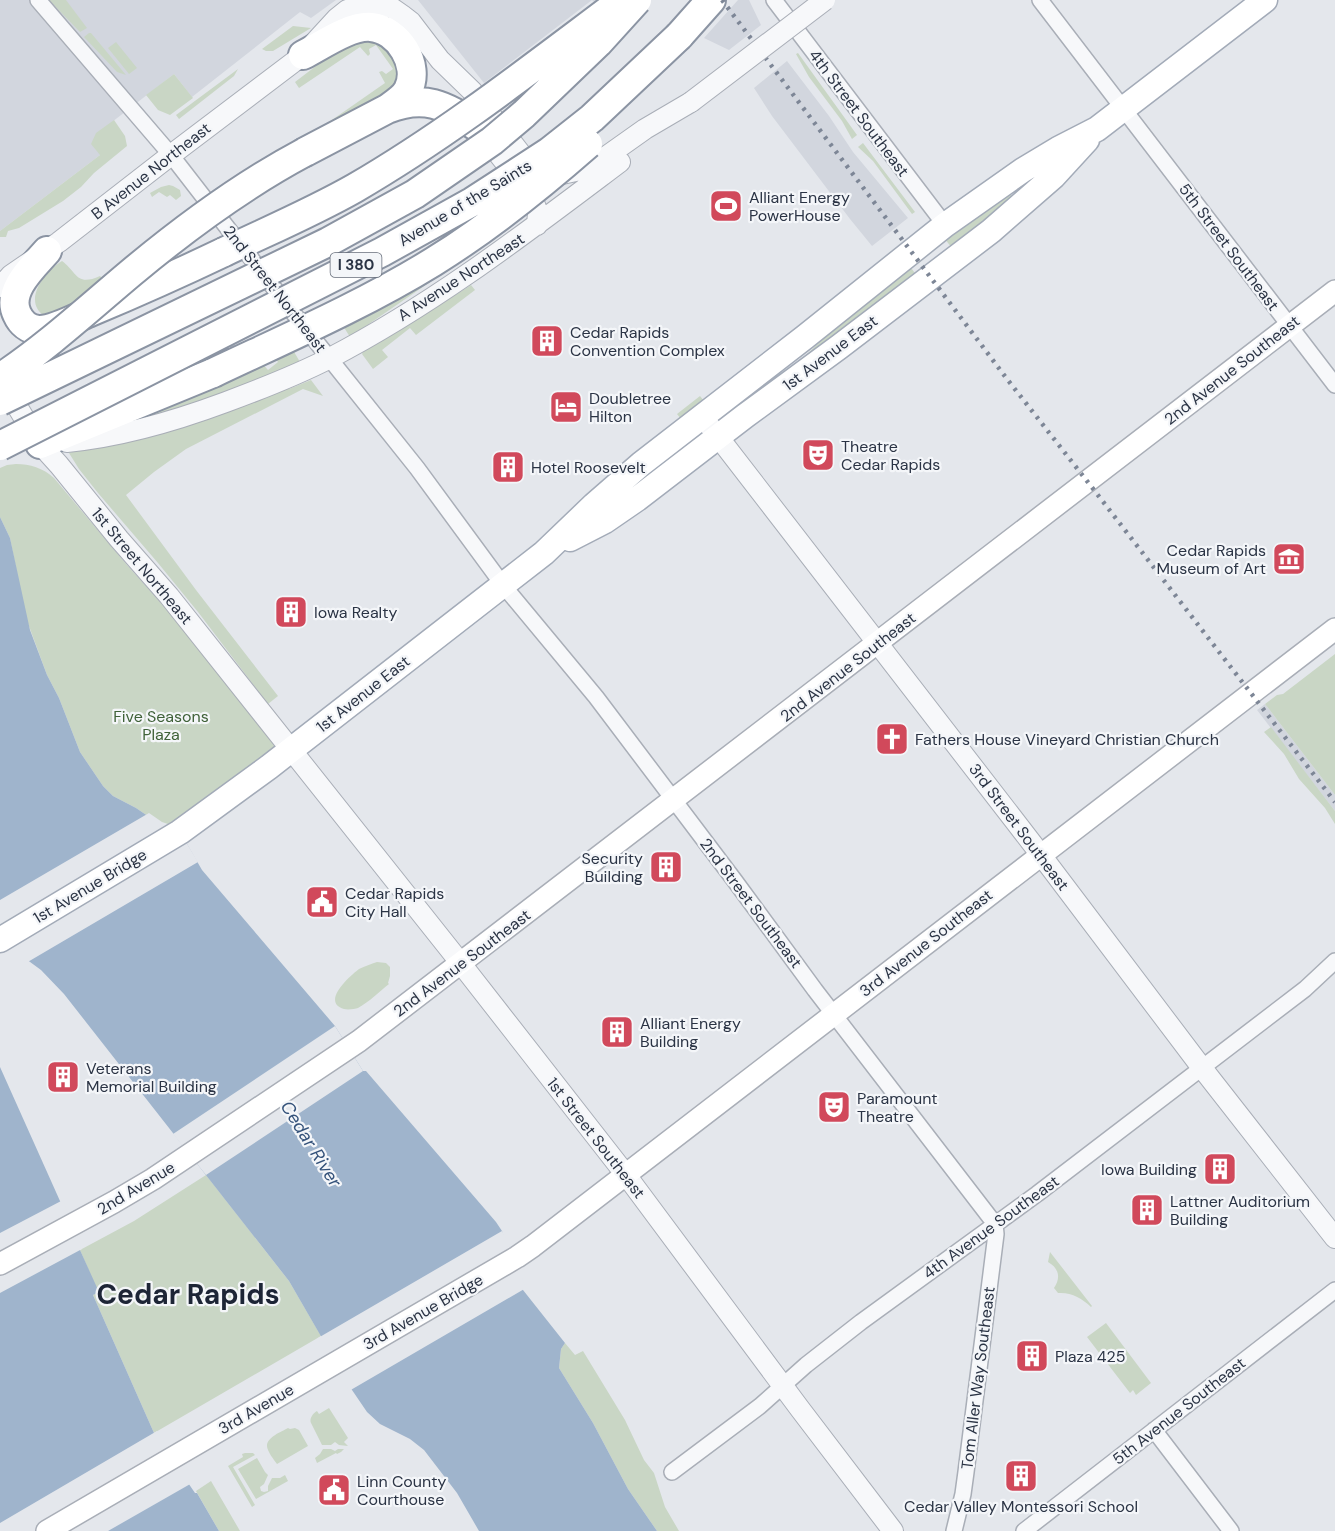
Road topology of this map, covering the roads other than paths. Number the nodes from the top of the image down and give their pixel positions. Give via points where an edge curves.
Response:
1 (38, 0) edge
2 (624, 0) edge
3 (637, 0) edge
4 (711, 0) edge
5 (774, 0) edge
6 (825, 0) edge
7 (1040, 0) edge
8 (1265, 0) edge
9 (679, 36) junction
10 (303, 56) junction
11 (440, 60) junction
12 (691, 102) junction
13 (1124, 108) junction
14 (387, 109) junction
15 (476, 126) junction
16 (1097, 129) junction
17 (171, 155) junction
18 (537, 225) junction
19 (945, 225) junction
20 (47, 251) junction
21 (0, 286) edge
22 (148, 287) junction
23 (1335, 291) edge
24 (1289, 326) junction
25 (329, 358) junction
26 (0, 372) edge
27 (0, 378) edge
28 (1335, 385) edge
29 (0, 401) edge
30 (703, 416) junction
31 (718, 436) junction
32 (40, 444) junction
33 (0, 446) edge
34 (544, 553) junction
35 (503, 585) junction
36 (1335, 628) edge
37 (878, 643) junction
38 (291, 750) junction
39 (674, 801) junction
40 (180, 832) joint
41 (1041, 855) junction
42 (0, 940) edge
43 (1335, 961) edge
44 (460, 964) junction
45 (1335, 971) edge
46 (1312, 984) junction
47 (834, 1014) junction
48 (1202, 1068) junction
49 (190, 1155) joint
50 (626, 1175) junction
51 (995, 1224) junction
52 (1335, 1238) edge
53 (517, 1257) joint
54 (0, 1264) edge
55 (1335, 1290) edge
56 (330, 1367) joint
57 (783, 1386) junction
58 (1154, 1430) junction
59 (672, 1472) dead end
60 (47, 1531) edge
61 (893, 1531) edge
62 (954, 1531) edge
63 (1024, 1531) edge
64 (1231, 1531) edge

1 - 17 street, 2nd Street Northeast
2 - 22 highway, bridge via 486,103 354,189
3 - 29 highway, Avenue of the Saints / I 380, bridge via 524,114 416,194 317,248
4 - 9 highway, I 380
5 - 19 street, 4th Street Southeast
6 - 12 street, A Avenue Northeast, bridge
7 - 13 street, 5th Street Southeast
8 - 13 main road, 1st Avenue East
9 - 32 highway, bridge via 617,117 509,210 433,262 213,373
9 - 33 highway, Avenue of the Saints / I 380, bridge via 575,132 472,202 382,252
10 - 11 street, B Avenue Northeast via 347,10 372,4 392,8 411,22
10 - 14 highway via 360,28 371,27 393,35 408,56 411,79 408,90
10 - 17 street, B Avenue Northeast
11 - 12 street via 471,91 528,163 552,174 576,172 597,163
11 - 15 street
12 - 18 street, A Avenue Northeast
13 - 16 main road, 1st Avenue East
13 - 24 street, 5th Street Southeast
14 - 15 highway via 427,102
14 - 27 highway, bridge via 256,181 185,230
15 - 18 street via 532,197 538,213
16 - 19 main road, 1st Avenue East via 1023,170
16 - 31 main road, 1st Avenue East via 1054,176 991,231
17 - 20 street, B Avenue Northeast
17 - 25 street, 2nd Street Northeast
18 - 25 street, A Avenue Northeast via 434,297
19 - 30 main road, 1st Avenue East
20 - 21 street, B Avenue Northeast
20 - 22 highway via 15,294 17,314 30,328 49,328
22 - 26 highway
23 - 24 main road, 2nd Avenue Southeast
24 - 28 street, 5th Street Southeast
24 - 37 main road, 2nd Avenue Southeast
25 - 32 street, A Avenue Northeast via 198,412 127,432
25 - 35 street, 2nd Street Northeast
27 - 32 street, 1st Street Northeast
30 - 31 street, 3rd Street Southeast
30 - 34 main road, 1st Avenue East via 618,483
31 - 34 main road, 1st Avenue East via 617,513
31 - 37 street, 3rd Street Southeast
32 - 38 street, 1st Street Northeast via 169,596
34 - 35 main road, 1st Avenue East
35 - 38 main road, 1st Avenue East
35 - 39 street, 2nd Street Southeast via 596,697
36 - 41 main road, 3rd Avenue Southeast
37 - 39 main road, 2nd Avenue Southeast
37 - 41 street, 3rd Street Southeast
38 - 40 main road, 1st Avenue East
38 - 44 street, 1st Street Southeast
39 - 44 main road, 2nd Avenue Southeast
39 - 47 street, 2nd Street Southeast
40 - 42 main road, 1st Avenue Bridge
41 - 47 main road, 3rd Avenue Southeast
41 - 48 street, 3rd Street Southeast
43 - 46 street, 4th Avenue Southeast
44 - 49 main road, 2nd Avenue Southeast via 354,1045
44 - 50 street, 1st Street Southeast
45 - 46 street, 4th Avenue Southeast
46 - 48 street, 4th Avenue Southeast
47 - 50 main road, 3rd Avenue Southeast
47 - 51 street, 2nd Street Southeast
48 - 51 street, 4th Avenue Southeast
48 - 52 street, 3rd Street Southeast
49 - 54 main road, 2nd Avenue
50 - 53 main road, 3rd Avenue Southeast
50 - 57 street, 1st Street Southeast
51 - 57 street, 4th Avenue Southeast via 861,1322
51 - 62 street, Tom Aller Way Southeast via 966,1472
53 - 56 main road, 3rd Avenue Bridge
55 - 58 street, 5th Avenue Southeast
56 - 60 main road, 3rd Avenue
57 - 59 street, 4th Avenue Southeast
57 - 61 street, 1st Street Southeast
58 - 63 street, 5th Avenue Southeast
58 - 64 street

